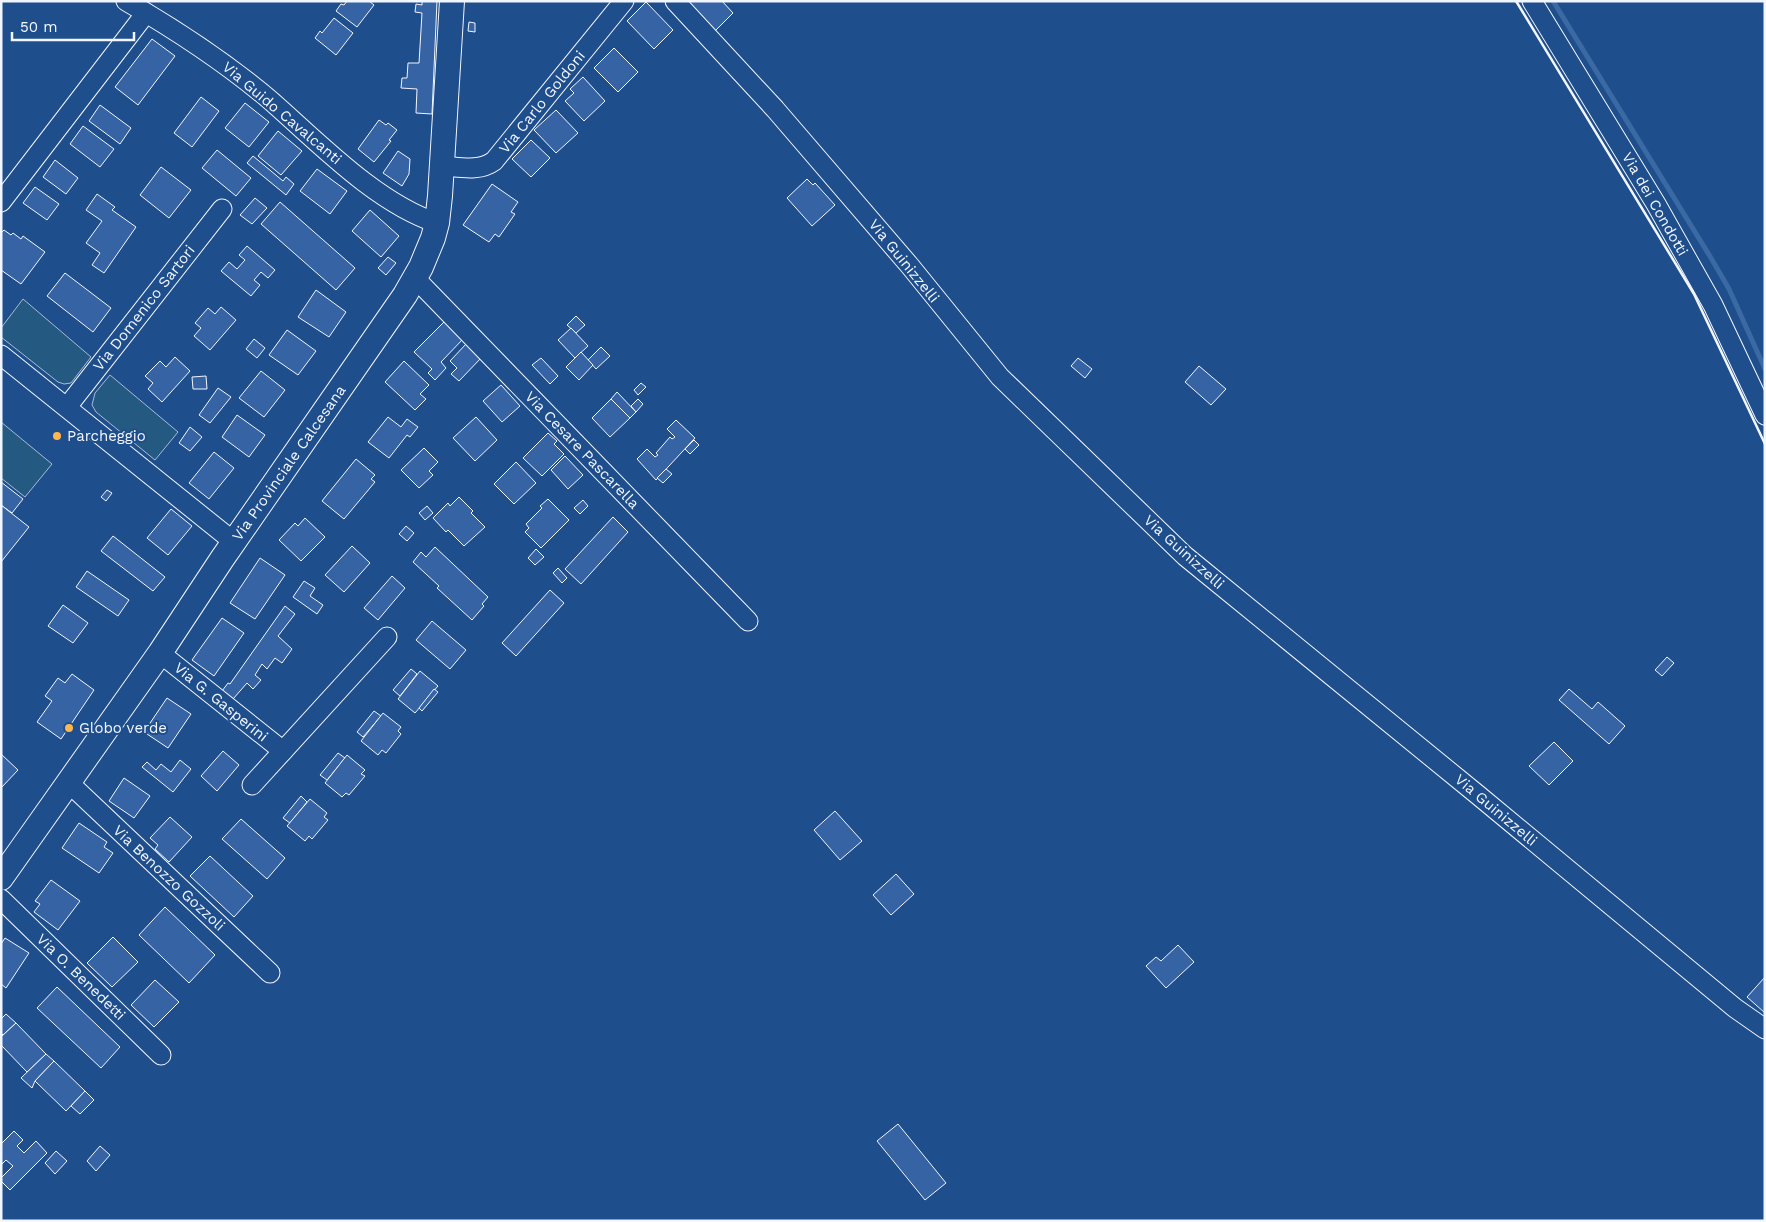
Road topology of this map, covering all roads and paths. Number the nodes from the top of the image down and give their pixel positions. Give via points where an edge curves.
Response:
1 (126, 1) edge
2 (452, 1) edge
3 (624, 1) edge
4 (675, 1) edge
5 (1532, 1) edge
6 (146, 13) junction
7 (442, 166) junction
8 (1, 202) edge
9 (222, 209) dead end
10 (437, 223) junction
11 (415, 278) junction
12 (1, 355) edge
13 (67, 407) junction
14 (1765, 415) edge
15 (234, 542) junction
16 (748, 621) dead end
17 (387, 637) dead end
18 (160, 653) junction
19 (283, 751) junction
20 (68, 782) junction
21 (252, 785) dead end
22 (1, 878) edge
23 (1, 900) edge
24 (270, 974) dead end
25 (1765, 1029) edge
26 (161, 1055) dead end

1 - 6 street, Via Guido Cavalcanti
2 - 7 main road, Via Provinciale Calcesana
3 - 7 street, Via Carlo Goldoni via 494,160 477,168
4 - 25 street, Via Guinizzelli via 781,116 1000,377 1185,556 1735,1008
5 - 14 street, Via dei Condotti via 1666,221 1713,305
6 - 8 street
6 - 10 street, Via Guido Cavalcanti via 242,78 400,207
7 - 10 main road, Via Provinciale Calcesana
9 - 13 street, Via Domenico Sartori
10 - 11 main road, Via Provinciale Calcesana via 428,254
11 - 15 main road, Via Provinciale Calcesana via 392,316
11 - 16 street, Via Cesare Pascarella
12 - 13 street
13 - 15 street
15 - 18 main road, Via Provinciale Calcesana
17 - 19 street, Via G. Gasperini
18 - 19 street, Via G. Gasperini
18 - 20 main road, Via Provinciale Calcesana
19 - 21 street, Via G. Gasperini
20 - 22 main road, Via Provinciale Calcesana
20 - 24 street, Via Benozzo Gozzoli
23 - 26 street, Via O. Benedetti

